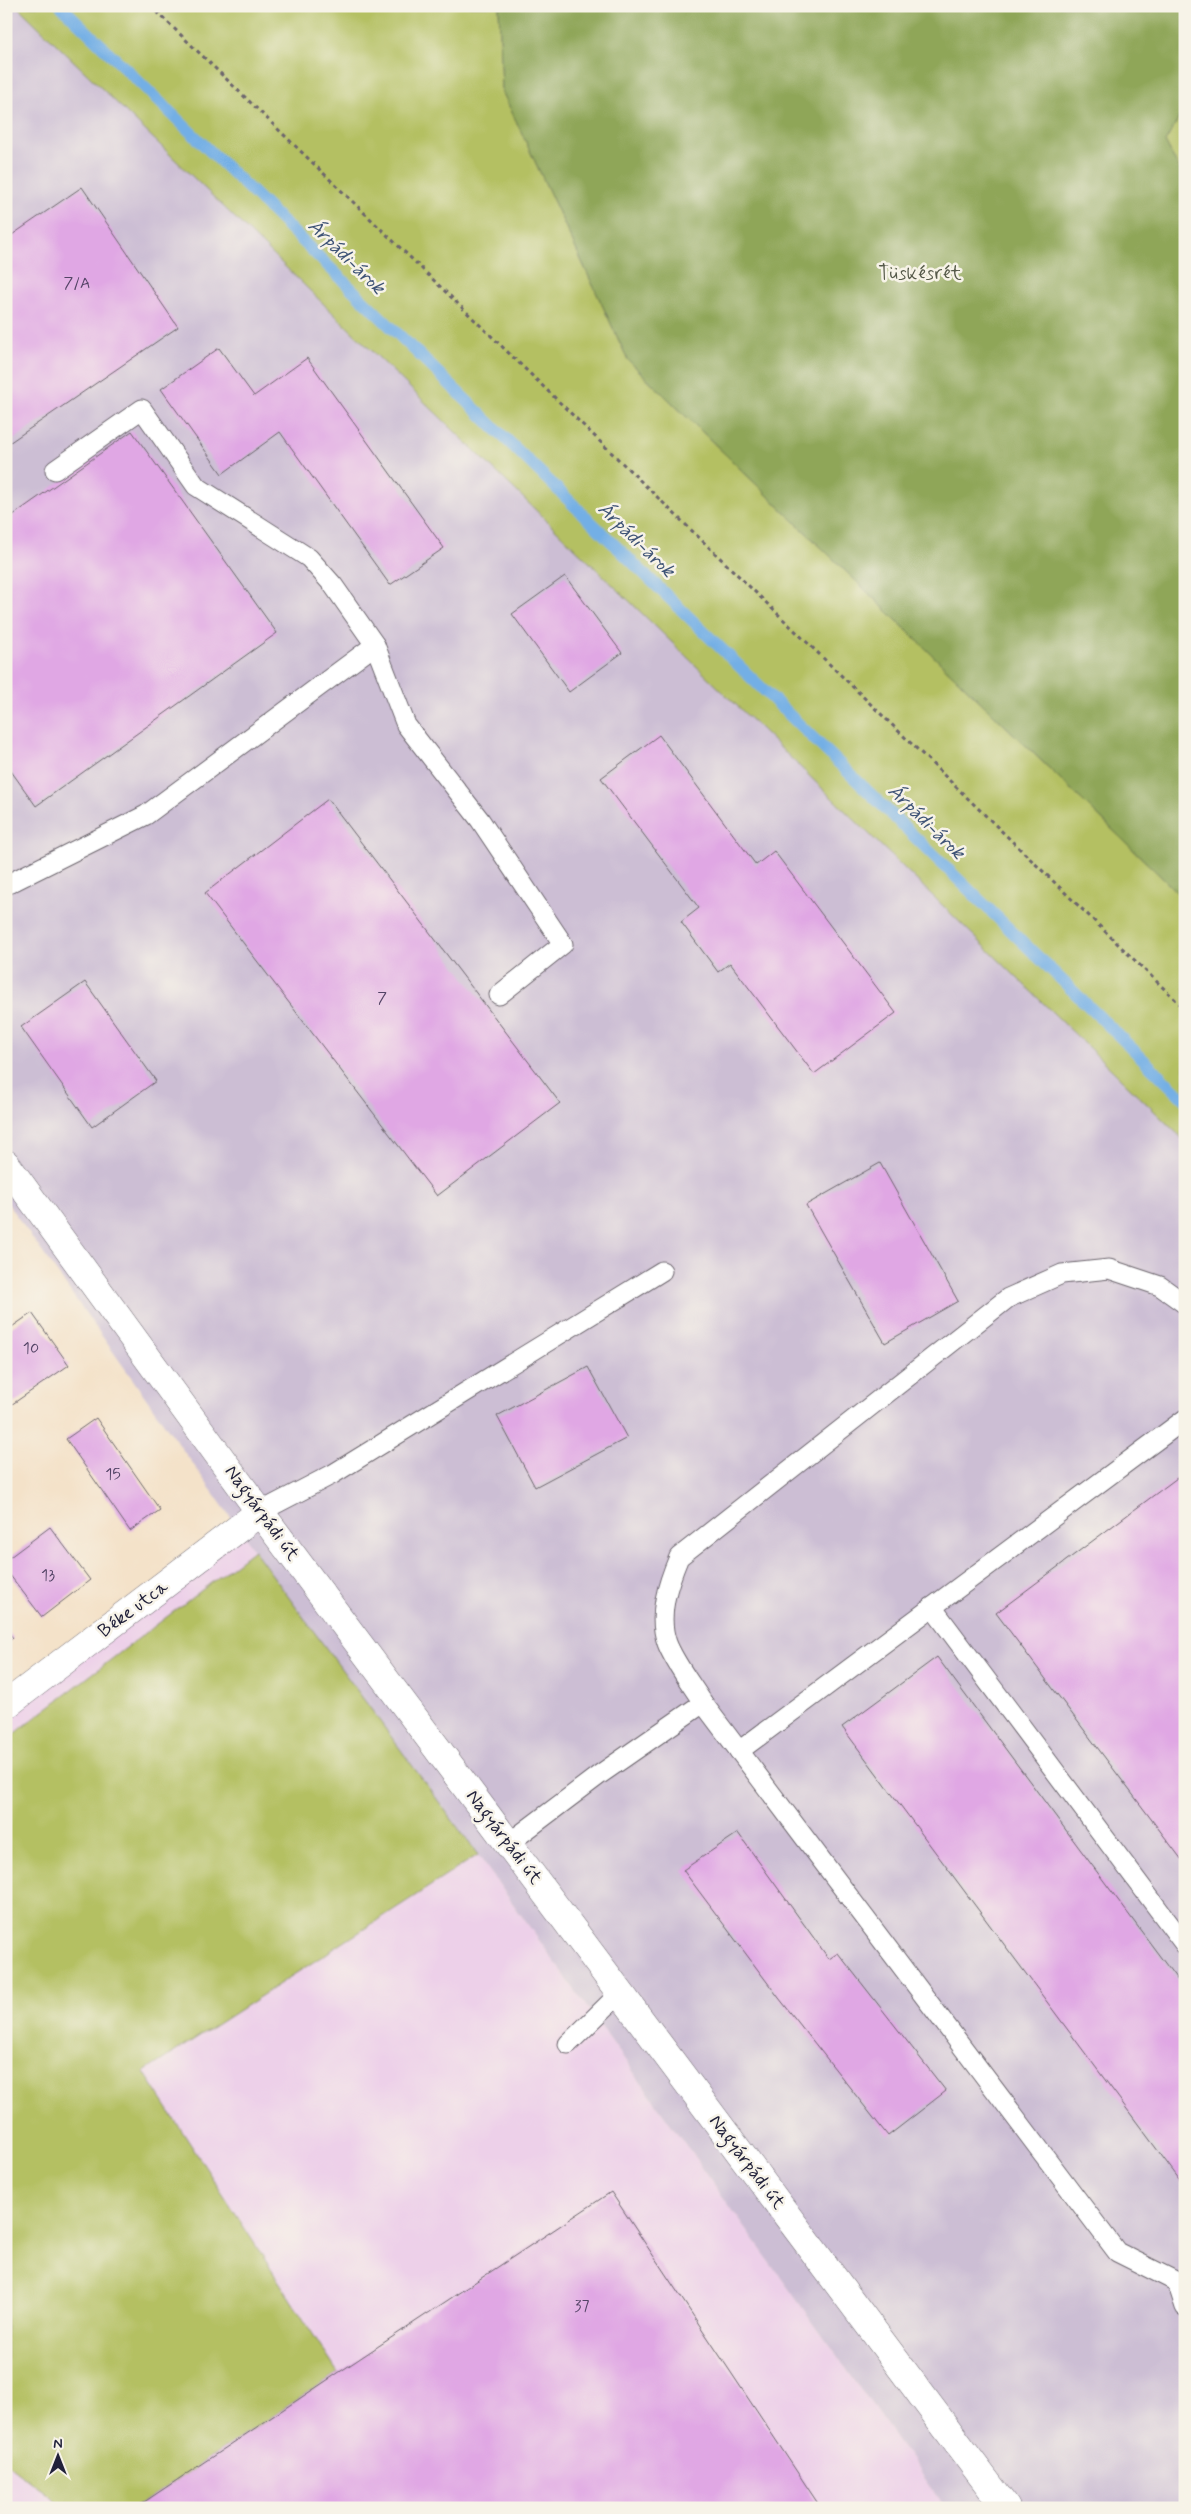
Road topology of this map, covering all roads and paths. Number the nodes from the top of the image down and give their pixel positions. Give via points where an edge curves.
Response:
1 (151, 6) edge
2 (55, 470) dead end
3 (375, 645) junction
4 (6, 885) edge
5 (500, 995) dead end
6 (1185, 1009) edge
7 (6, 1164) edge
8 (662, 1271) dead end
9 (1185, 1304) edge
10 (1185, 1419) edge
11 (260, 1512) junction
12 (932, 1607) junction
13 (703, 1703) junction
14 (6, 1705) edge
15 (739, 1751) junction
16 (509, 1844) junction
17 (1185, 1945) edge
18 (620, 1993) junction
19 (568, 2044) dead end
20 (1181, 2282) edge
21 (1185, 2306) edge
22 (1006, 2508) edge

1 - 6 path
2 - 3 lane via 142,409 196,486 309,558
3 - 4 lane via 146,815
3 - 5 lane via 406,725 480,820 563,944
7 - 11 street, Nagyárpádi út
8 - 11 lane via 333,1474
9 - 13 lane via 1160,1286 1109,1269 1062,1274 1008,1298 679,1557 667,1585 663,1614 667,1643
10 - 12 lane
11 - 14 street, Béke utca
11 - 16 street, Nagyárpádi út
12 - 15 lane
12 - 17 lane
13 - 15 lane
13 - 16 lane via 599,1775
15 - 20 lane via 1117,2252
16 - 18 street, Nagyárpádi út
18 - 19 lane
18 - 22 street, Nagyárpádi út
20 - 21 lane

